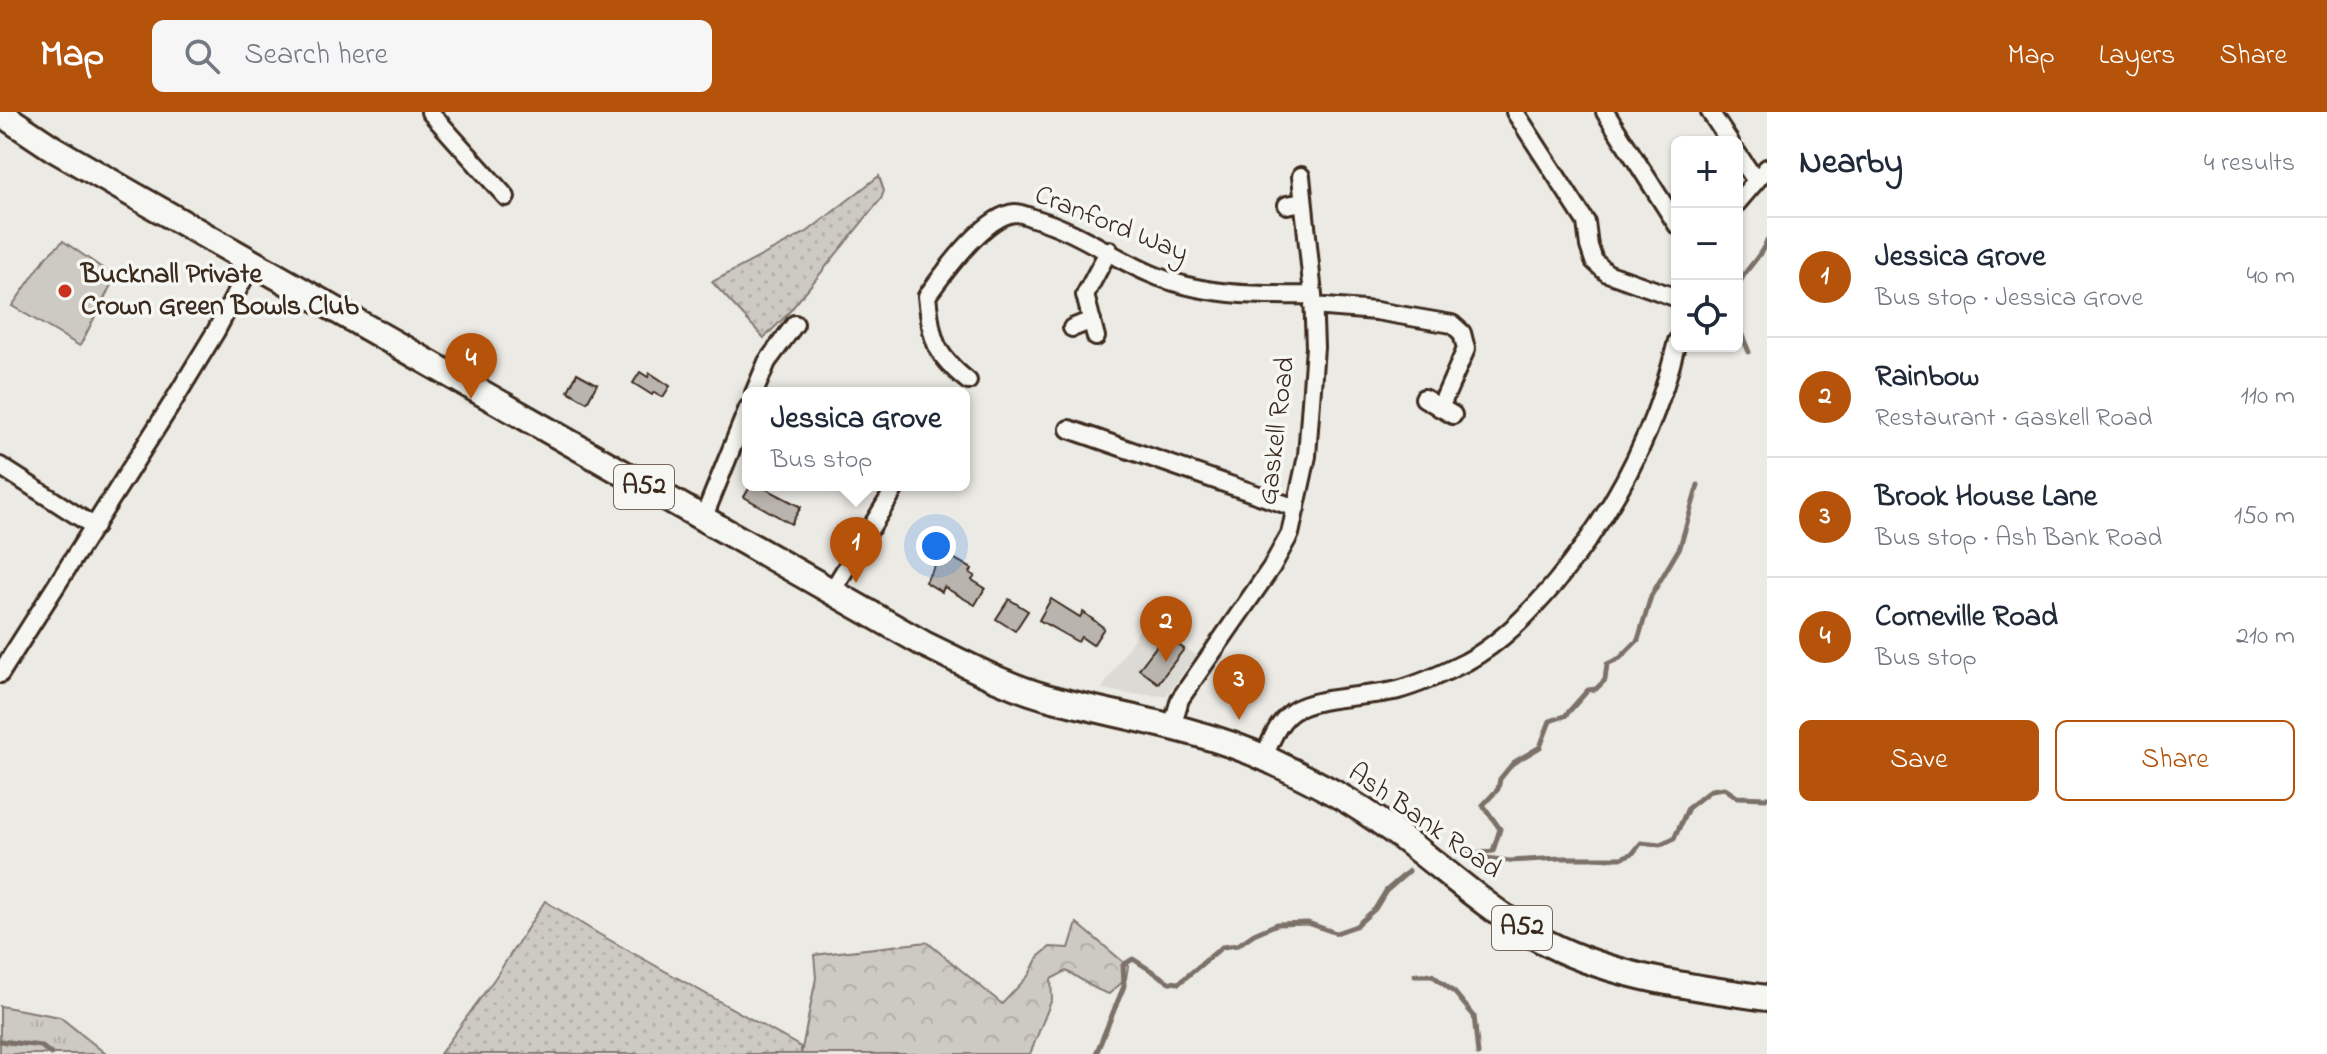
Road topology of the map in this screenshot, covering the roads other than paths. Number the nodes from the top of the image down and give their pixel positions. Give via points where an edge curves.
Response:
1 (430, 112) edge
2 (1515, 112) edge
3 (1605, 112) edge
4 (1710, 112) edge
5 (0, 113) edge
6 (1726, 136) edge
7 (1743, 158) edge
8 (1761, 174) edge
9 (1301, 176) dead end
10 (1743, 196) edge
11 (506, 197) dead end
12 (1671, 216) edge
13 (1109, 250) junction
14 (252, 263) junction
15 (1671, 296) edge
16 (1313, 300) junction
17 (795, 324) dead end
18 (1072, 328) dead end
19 (1674, 352) edge
20 (968, 381) dead end
21 (757, 387) edge
22 (1424, 398) dead end
23 (742, 423) edge
24 (1069, 429) dead end
25 (0, 466) edge
26 (893, 491) edge
27 (1296, 508) junction
28 (703, 519) junction
29 (95, 527) junction
30 (832, 591) junction
31 (3, 663) edge
32 (1172, 727) junction
33 (1264, 758) junction
34 (1767, 998) edge

1 - 11 street
2 - 15 street via 1586,222 1594,261 1607,273
3 - 12 street
4 - 6 street
5 - 14 highway, A52
7 - 8 street
8 - 10 street
9 - 16 street, Gaskell Road via 1295,204
13 - 16 street, Cranford Way via 1150,274 1211,291
13 - 18 street via 1085,295 1094,329
13 - 20 street, Cranford Way via 1056,224 1016,213 993,222 927,296 936,347
14 - 28 highway, A52
14 - 29 street
16 - 22 street, Cranford Way via 1452,324 1462,333 1466,349 1446,412
16 - 27 street, Gaskell Road via 1308,443
17 - 21 street via 767,362
19 - 33 street via 1652,428 1633,468 1606,516 1538,603 1465,663 1400,689 1298,708 1281,724
23 - 28 street
24 - 27 street
25 - 29 street
26 - 30 street
27 - 32 street, Gaskell Road via 1290,534 1271,568 1180,699
28 - 30 highway, A52
29 - 31 street
30 - 32 highway, Ash Bank Road / A52 via 992,677 1043,696
32 - 33 highway, Ash Bank Road / A52
33 - 34 highway, Ash Bank Road / A52 via 1355,805 1495,910 1569,953 1666,981

